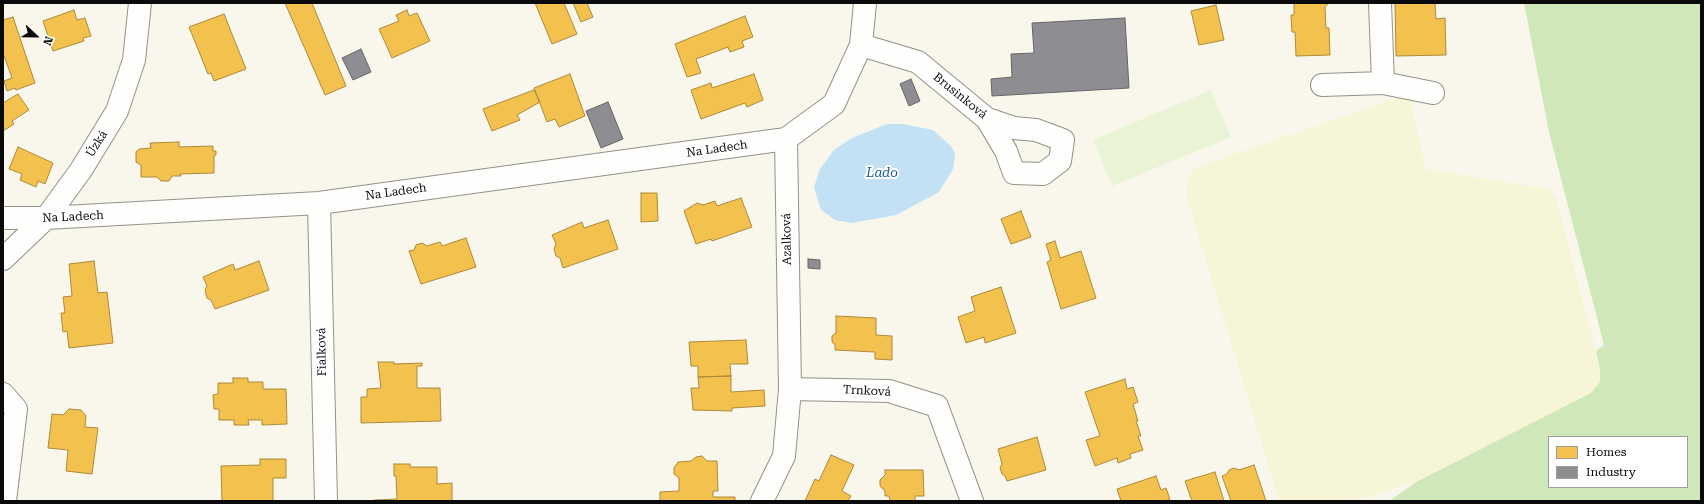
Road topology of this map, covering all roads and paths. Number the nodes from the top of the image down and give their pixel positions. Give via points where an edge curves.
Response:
1 (140, 3) edge
2 (865, 3) edge
3 (1380, 3) edge
4 (861, 45) junction
5 (1383, 83) junction
6 (1322, 85) dead end
7 (1433, 93) dead end
8 (987, 119) junction
9 (786, 139) junction
10 (319, 203) junction
11 (3, 218) edge
12 (46, 218) junction
13 (3, 259) edge
14 (790, 389) junction
15 (3, 394) edge
16 (5, 501) edge
17 (326, 501) edge
18 (762, 501) edge
19 (972, 501) edge

1 - 12 street, Úzká via 134,60 117,111 81,170
2 - 4 street
3 - 5 street
4 - 8 street, Brusinková via 918,62
4 - 9 street via 834,104
5 - 6 street
5 - 7 street
8 - 8 street, Brusinková via 1014,128 1036,130 1063,140 1060,161 1043,174 1014,174 1006,150
9 - 10 street, Na Ladech
9 - 14 street, Azalková
10 - 12 street, Na Ladech
10 - 17 street, Fialková
11 - 12 street, Na Ladech
12 - 13 street, Úzká
14 - 18 street, Azalková via 784,456
14 - 19 street, Trnková via 889,390 937,406
15 - 16 street via 16,409

